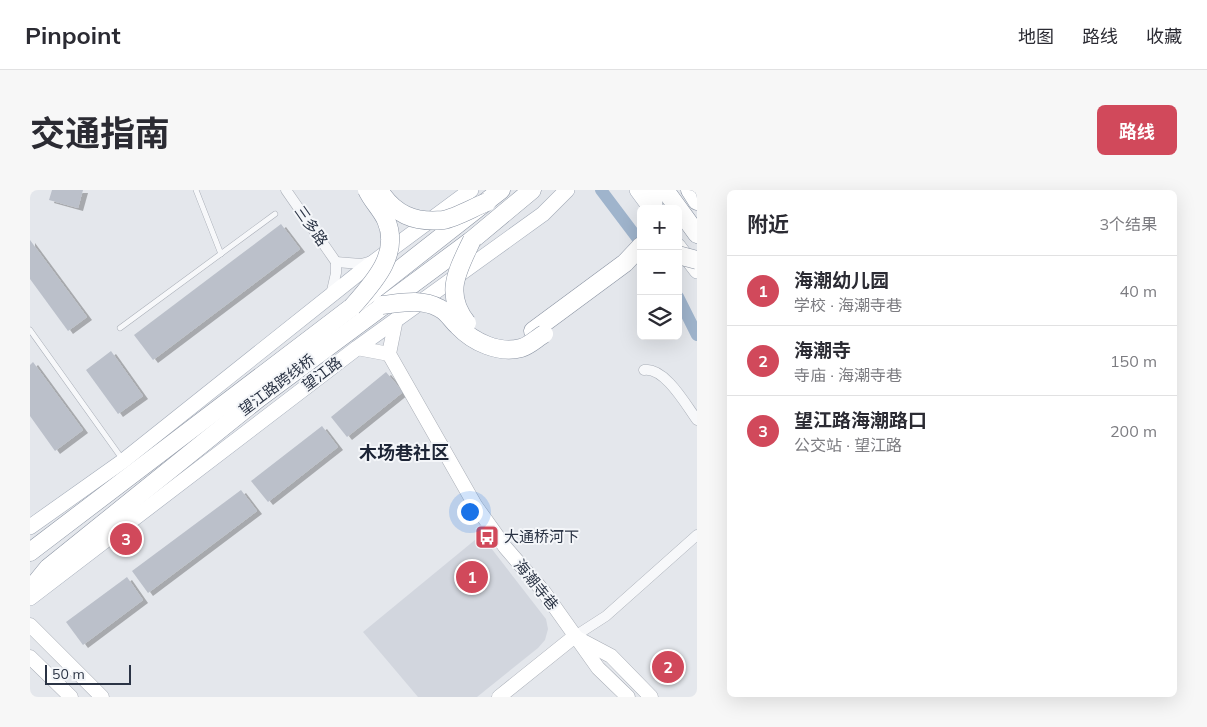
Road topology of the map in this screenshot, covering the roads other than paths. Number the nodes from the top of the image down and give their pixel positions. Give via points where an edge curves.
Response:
1 (196, 190) edge
2 (286, 190) edge
3 (367, 190) edge
4 (379, 190) edge
5 (471, 190) edge
6 (501, 190) edge
7 (532, 190) edge
8 (567, 190) edge
9 (636, 190) edge
10 (652, 190) edge
11 (665, 190) edge
12 (690, 190) edge
13 (697, 201) edge
14 (487, 202) junction
15 (649, 205) edge
16 (652, 205) edge
17 (275, 214) dead end
18 (697, 234) edge
19 (472, 240) junction
20 (637, 250) edge
21 (681, 250) edge
22 (220, 254) junction
23 (682, 256) edge
24 (377, 260) junction
25 (697, 260) edge
26 (336, 262) junction
27 (637, 267) edge
28 (697, 271) edge
29 (331, 296) junction
30 (382, 305) junction
31 (352, 307) junction
32 (396, 319) junction
33 (120, 328) dead end
34 (31, 334) edge
35 (357, 348) junction
36 (389, 354) junction
37 (644, 370) dead end
38 (697, 420) edge
39 (123, 460) junction
40 (30, 527) edge
41 (697, 535) edge
42 (30, 552) edge
43 (30, 590) edge
44 (30, 598) edge
45 (30, 625) edge
46 (574, 636) junction
47 (30, 657) edge
48 (70, 697) edge
49 (102, 697) edge
50 (499, 697) edge
51 (628, 697) edge
52 (651, 697) edge

1 - 22 lane
2 - 26 street, 三多路
3 - 31 highway, bridge via 386,220 389,241 382,271
4 - 14 highway, bridge via 392,207 420,220 444,220
5 - 24 main road
6 - 14 highway, 望江路跨线桥
7 - 19 highway, 望江路跨线桥
8 - 32 main road, 望江路 via 543,214
9 - 15 main road
10 - 16 highway
11 - 18 highway
12 - 13 highway
14 - 31 highway, 望江路跨线桥, bridge
17 - 22 lane
19 - 20 highway, bridge via 458,271 453,293 456,309 477,331 504,340 533,331
19 - 30 highway, 望江路跨线桥, bridge
21 - 28 main road
22 - 33 lane
23 - 25 highway, bridge
24 - 26 street, 三多路 via 361,264
24 - 29 main road
26 - 29 street, 三多路
27 - 30 highway, bridge via 521,348 499,349 478,342 438,307 414,301
29 - 39 main road
30 - 43 highway, 望江路跨线桥 via 112,515 48,568
31 - 42 highway, 望江路跨线桥
32 - 35 main road, 望江路
32 - 36 street
34 - 39 lane
35 - 36 street
35 - 44 main road, 望江路
36 - 46 street, 海潮寺巷 via 475,505 544,592
37 - 38 street via 659,372
39 - 40 main road
41 - 46 street via 606,616
45 - 49 street
46 - 50 street
46 - 51 street, 海潮寺巷 via 598,668
46 - 52 street, 海潮寺巷 via 611,656
47 - 48 street

